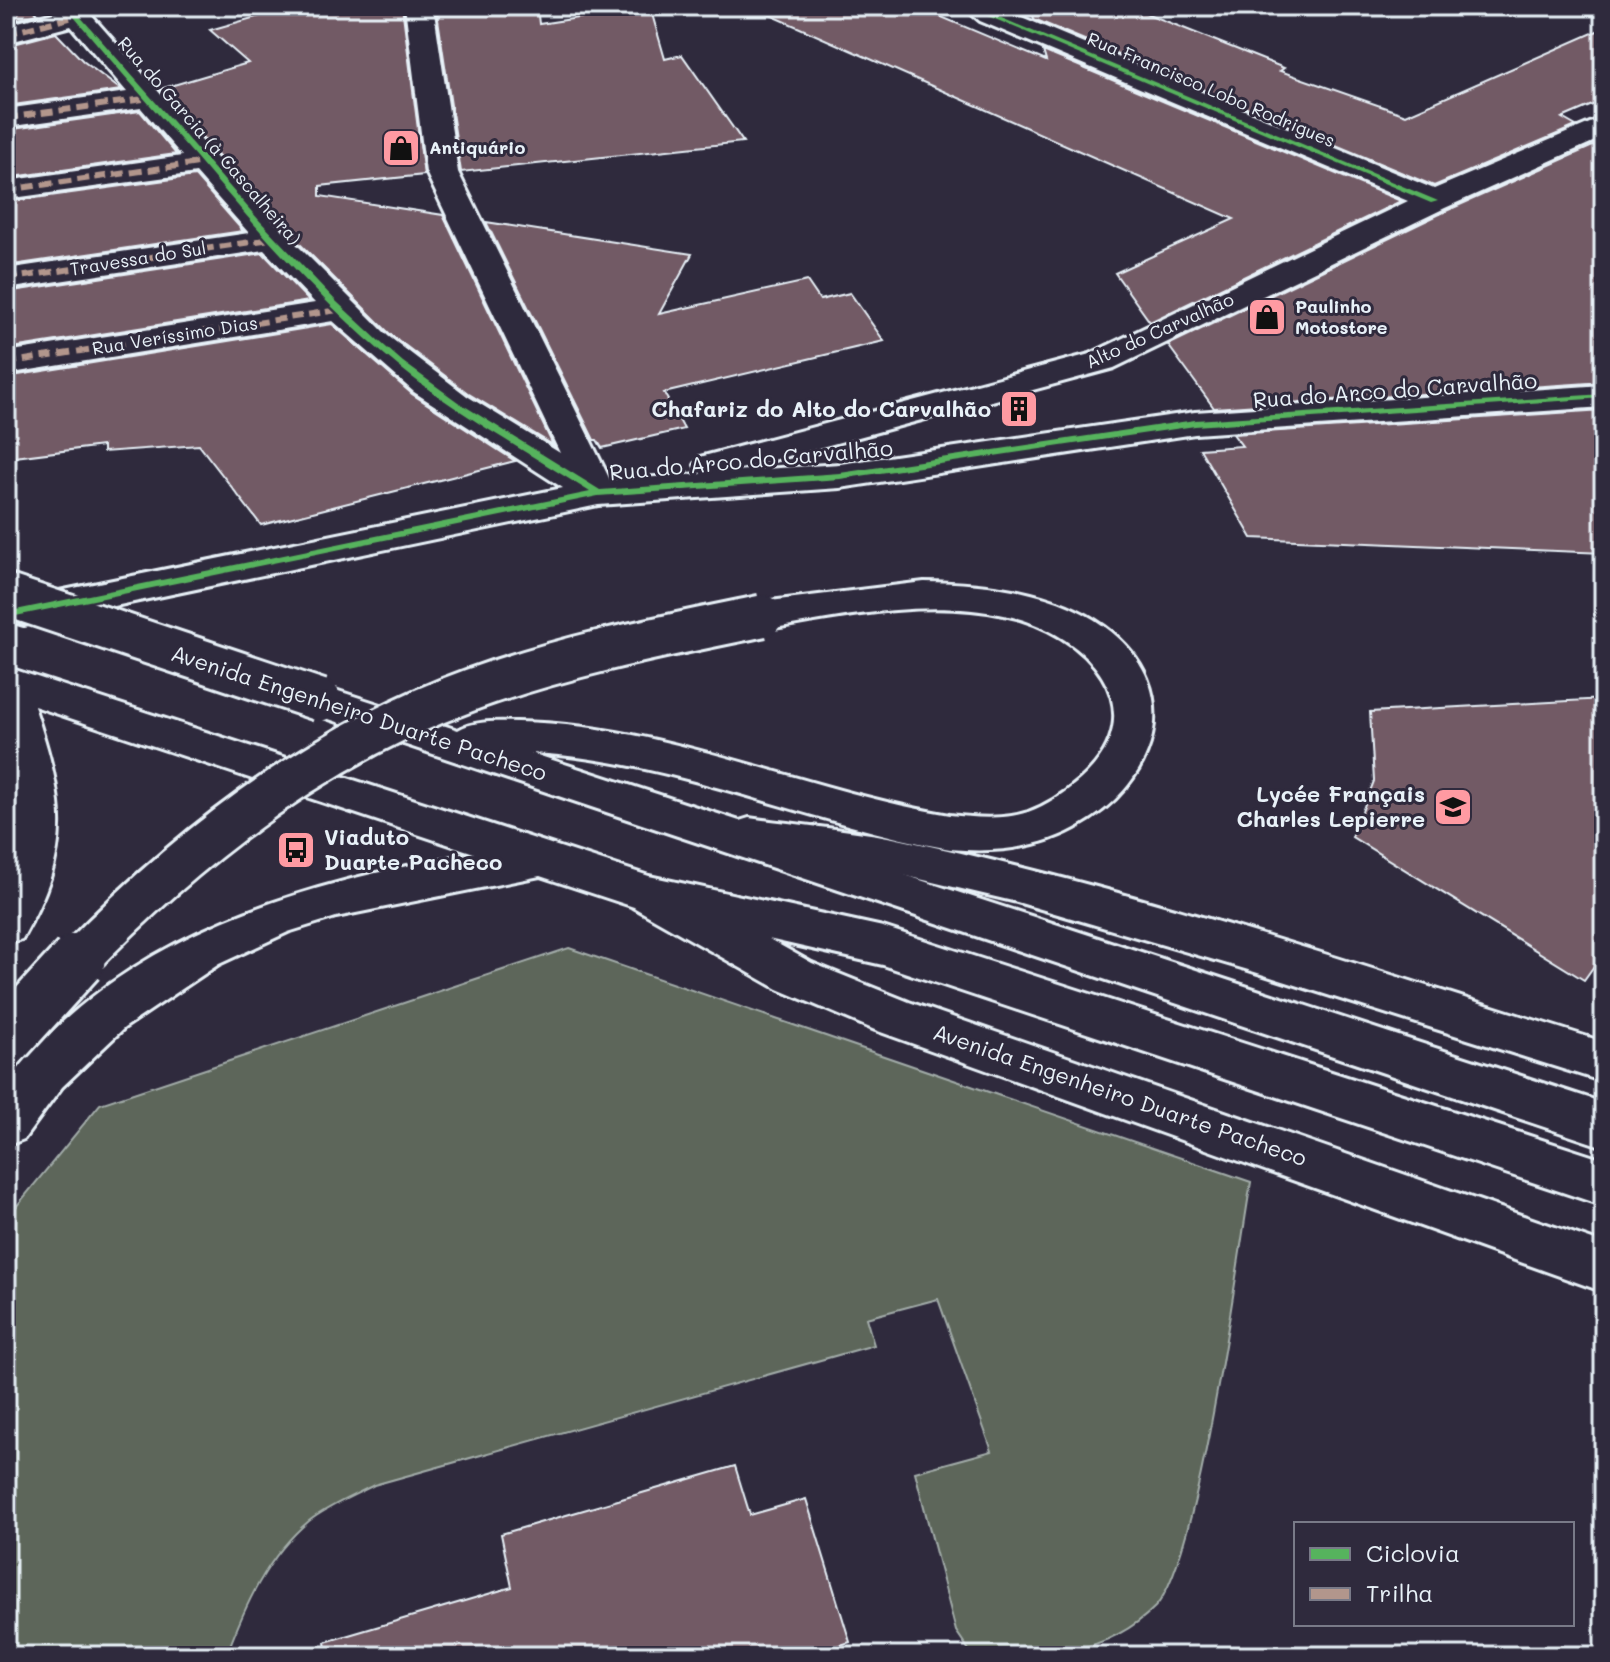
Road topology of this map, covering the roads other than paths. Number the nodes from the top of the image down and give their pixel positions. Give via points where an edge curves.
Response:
1 (419, 6) edge
2 (976, 6) edge
3 (73, 11) edge
4 (6, 34) edge
5 (151, 98) junction
6 (6, 118) edge
7 (1604, 126) edge
8 (205, 162) junction
9 (6, 190) edge
10 (1434, 201) junction
11 (271, 239) junction
12 (6, 279) edge
13 (344, 309) junction
14 (6, 363) edge
15 (1604, 396) edge
16 (598, 493) junction
17 (6, 595) edge
18 (6, 615) edge
19 (6, 683) edge
20 (446, 741) junction
21 (712, 830) junction
22 (542, 858) junction
23 (649, 894) junction
24 (6, 926) edge
25 (6, 1039) edge
26 (1604, 1062) edge
27 (6, 1124) edge
28 (1604, 1125) edge
29 (1604, 1183) edge
30 (1604, 1268) edge

1 - 16 main road via 442,172
2 - 10 main road, Rua Francisco Lobo Rodrigues
3 - 4 main road
3 - 5 main road, Rua do Garcia (à Cascalheira)
5 - 6 main road
5 - 8 main road, Rua do Garcia (à Cascalheira)
7 - 10 main road, Alto do Carvalhão
8 - 9 main road
8 - 11 main road, Rua do Garcia (à Cascalheira)
10 - 16 main road, Alto do Carvalhão via 1102,361
11 - 12 main road, Travessa do Sul
11 - 13 main road, Rua do Garcia (à Cascalheira)
13 - 14 main road, Rua Veríssimo Dias
13 - 16 main road, Rua do Garcia (à Cascalheira) via 376,343 426,382
15 - 16 main road, Rua do Arco do Carvalhão via 1195,423 840,476
16 - 18 main road, Rua do Arco do Carvalhão
17 - 20 main road, Avenida Engenheiro Duarte Pacheco, bridge
19 - 22 main road, Avenida Engenheiro Duarte Pacheco
19 - 24 main road via 39,801 34,859 21,903
20 - 21 main road, Avenida Engenheiro Duarte Pacheco
20 - 25 main road, bridge via 518,737 611,746 912,825 1004,833 1041,826 1076,809 1119,768 1134,740 1131,690 1117,662 1093,638 1030,606 990,598 883,598 762,616 595,653 470,690 409,715 330,759 216,834 162,877 103,932
21 - 26 main road, Avenida Engenheiro Duarte Pacheco via 890,855 1017,884
21 - 28 main road, Avenida Engenheiro Duarte Pacheco
22 - 23 main road, Avenida Engenheiro Duarte Pacheco
22 - 27 main road via 311,906 212,945 139,988 107,1014 50,1067
23 - 29 main road, Avenida Engenheiro Duarte Pacheco via 883,946
23 - 30 main road, Avenida Engenheiro Duarte Pacheco via 795,976 892,1016

